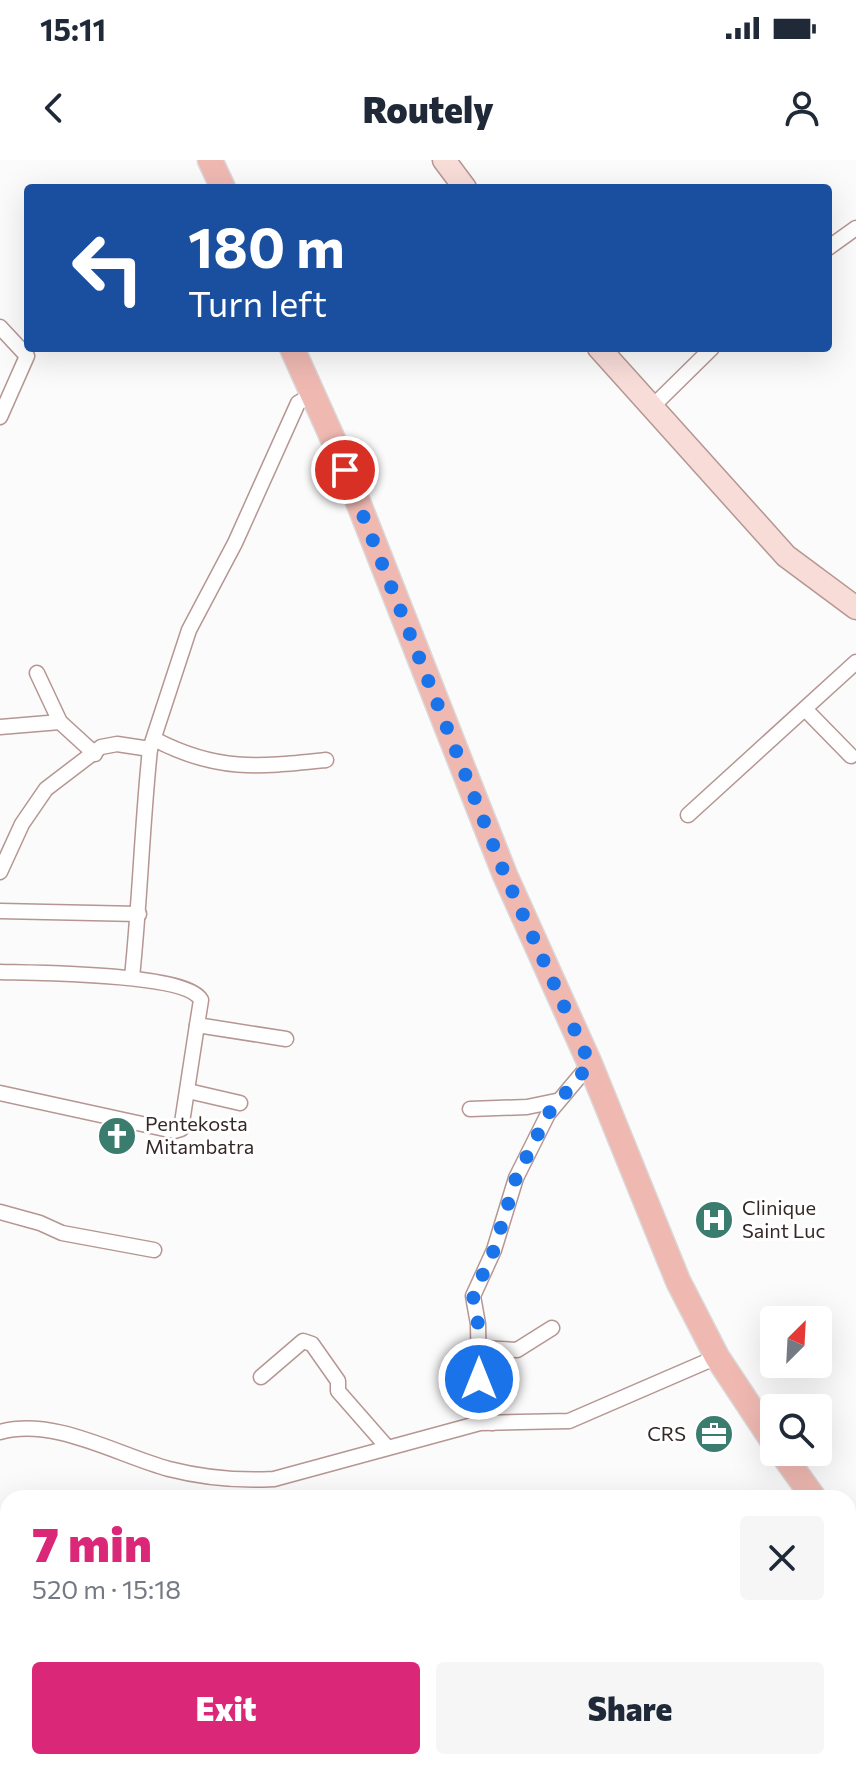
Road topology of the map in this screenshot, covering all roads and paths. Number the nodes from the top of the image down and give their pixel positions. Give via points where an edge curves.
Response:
1 (210, 160) edge
2 (450, 162) edge
3 (221, 184) edge
4 (463, 184) edge
5 (856, 228) edge
6 (832, 245) edge
7 (0, 327) edge
8 (294, 352) edge
9 (603, 352) edge
10 (708, 352) edge
11 (313, 394) junction
12 (653, 406) junction
13 (0, 417) edge
14 (856, 608) edge
15 (856, 662) edge
16 (37, 673) dead end
17 (806, 710) junction
18 (60, 722) junction
19 (0, 727) edge
20 (153, 744) junction
21 (95, 754) junction
22 (851, 756) dead end
23 (326, 760) dead end
24 (688, 815) dead end
25 (0, 872) edge
26 (0, 911) edge
27 (139, 914) junction
28 (0, 972) edge
29 (132, 977) junction
30 (197, 1025) junction
31 (286, 1039) dead end
32 (590, 1064) junction
33 (188, 1091) junction
34 (0, 1093) edge
35 (556, 1101) junction
36 (240, 1103) dead end
37 (470, 1109) dead end
38 (0, 1212) edge
39 (154, 1250) dead end
40 (552, 1328) dead end
41 (480, 1348) junction
42 (717, 1357) junction
43 (261, 1377) dead end
44 (760, 1422) edge
45 (492, 1423) junction
46 (0, 1432) edge
47 (387, 1447) junction
48 (791, 1466) edge
49 (808, 1490) edge

1 - 3 main road
2 - 4 street
5 - 6 street
7 - 13 street via 27,356
8 - 11 main road
9 - 12 street
10 - 12 street
11 - 20 street via 298,403 189,630
11 - 32 main road via 505,875
12 - 14 street via 786,556
15 - 17 street
16 - 18 street
17 - 22 street
17 - 24 street
18 - 19 street
18 - 21 street
20 - 21 street via 117,744
20 - 23 street via 190,758 258,767
20 - 27 street via 139,846
21 - 25 street via 46,789 22,824
26 - 27 street
27 - 29 street
28 - 29 street
29 - 30 street via 197,993
30 - 31 street
30 - 33 street
32 - 35 street
32 - 42 main road via 638,1191
33 - 34 street via 184,1124 174,1131
33 - 36 street
35 - 37 street
35 - 41 street via 516,1178 473,1296
38 - 39 street via 62,1233
40 - 41 street via 517,1350
41 - 45 street via 479,1379
42 - 44 main road
42 - 45 street via 569,1421
43 - 47 street via 303,1341 312,1344 338,1381 338,1391
45 - 47 street
46 - 47 street via 49,1432 169,1469 241,1481 274,1479
48 - 49 main road

